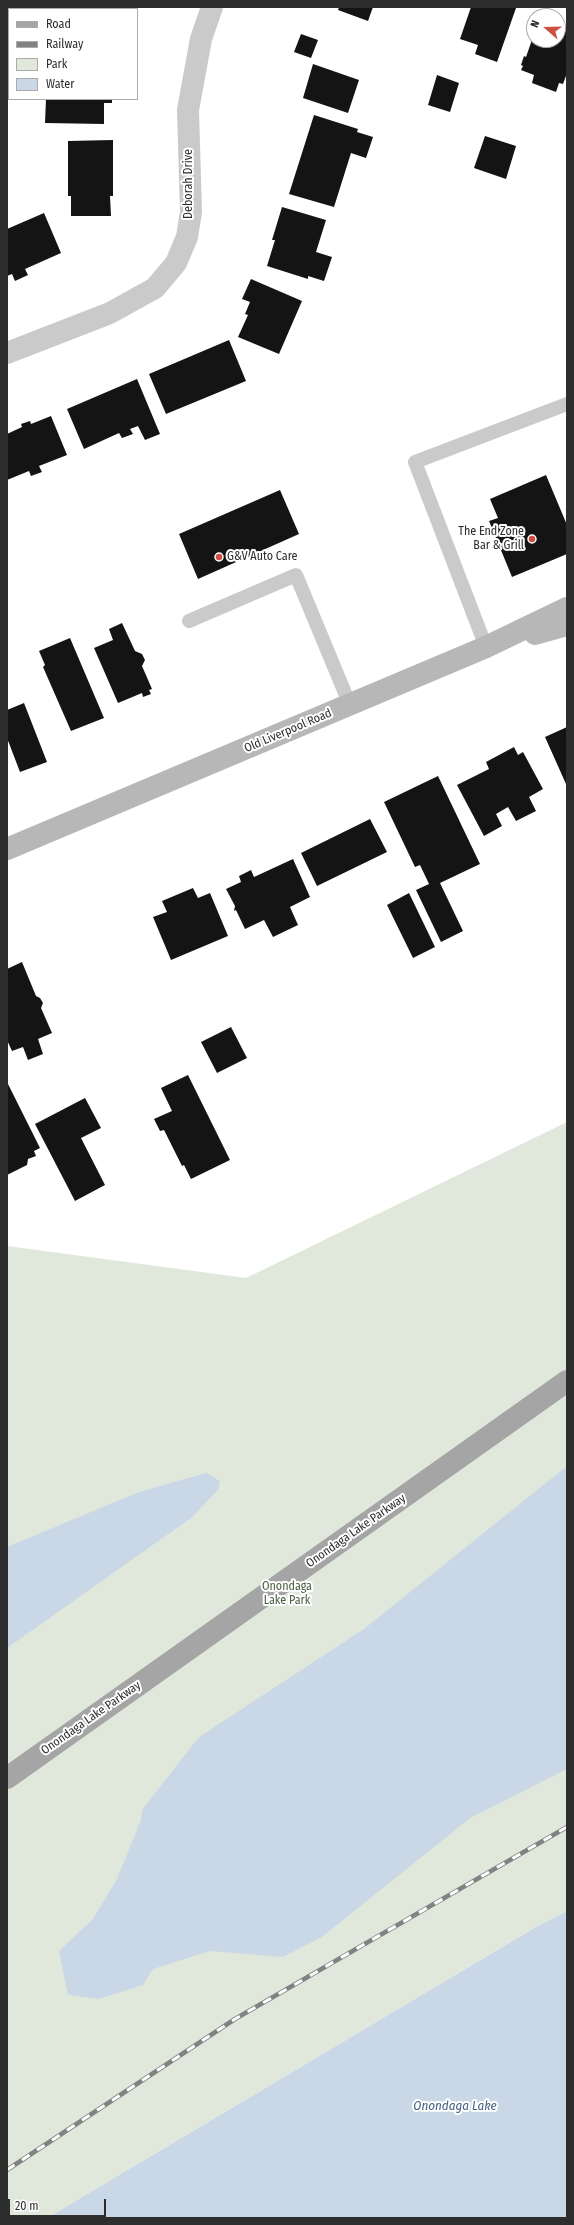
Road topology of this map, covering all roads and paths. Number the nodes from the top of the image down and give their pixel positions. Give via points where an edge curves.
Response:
1 (212, 7) edge
2 (7, 353) edge
3 (567, 404) edge
4 (567, 608) edge
5 (189, 621) dead end
6 (567, 626) edge
7 (486, 647) junction
8 (350, 705) junction
9 (7, 849) edge
10 (567, 1381) edge
11 (7, 1778) edge

1 - 2 street, Deborah Drive via 201,39 188,110 191,212 187,237 176,263 155,288 110,313
3 - 7 lane via 415,462
4 - 7 main road, Old Liverpool Road
5 - 8 lane via 296,575
6 - 7 main road
7 - 8 main road, Old Liverpool Road
8 - 9 main road, Old Liverpool Road
10 - 11 main road, Onondaga Lake Parkway

